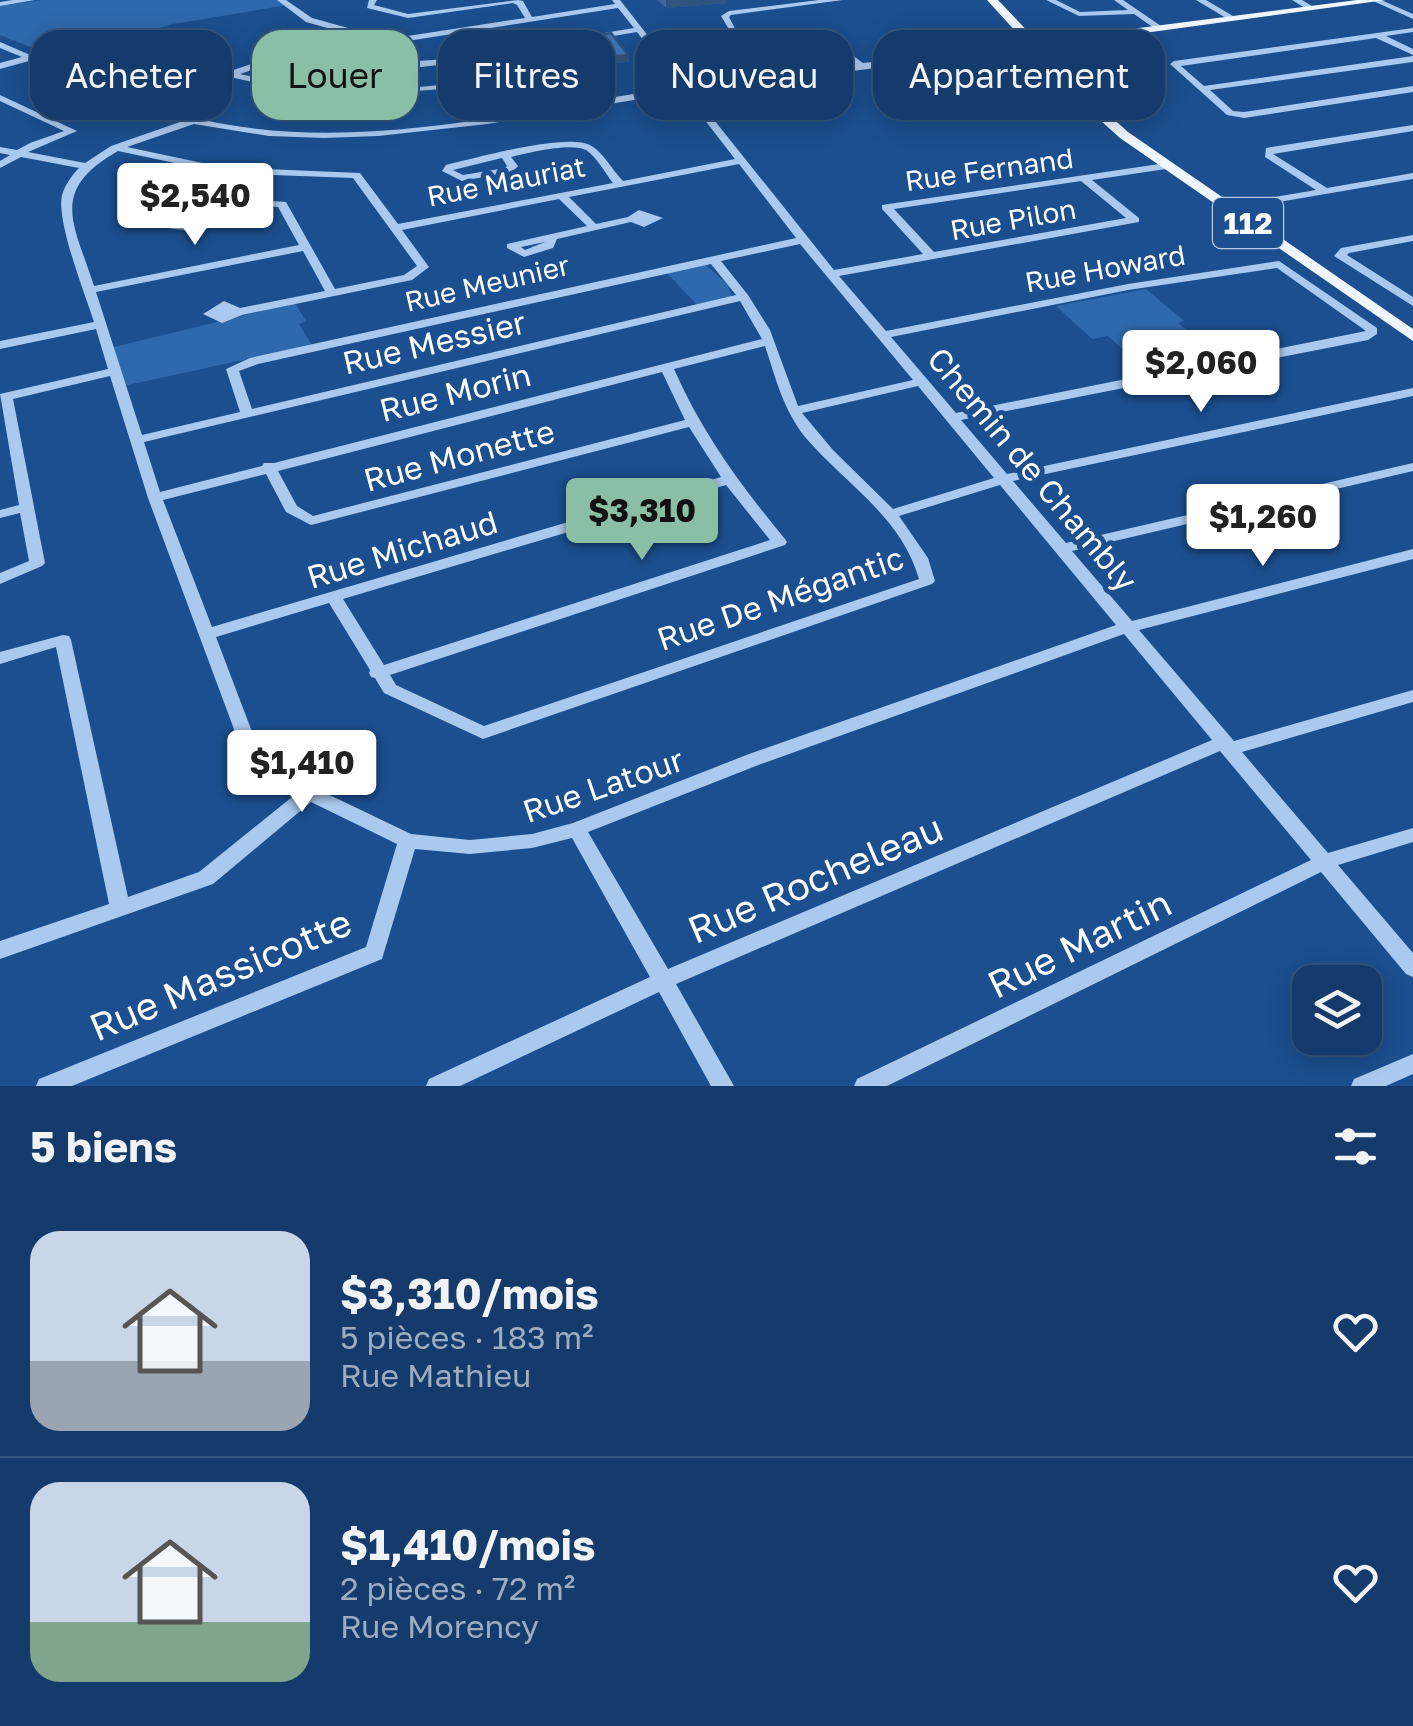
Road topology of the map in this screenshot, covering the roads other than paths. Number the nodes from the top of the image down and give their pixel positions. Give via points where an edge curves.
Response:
1 (32, 0) edge
2 (281, 0) edge
3 (373, 0) edge
4 (839, 0) edge
5 (992, 0) edge
6 (1007, 0) edge
7 (1050, 0) edge
8 (1118, 0) edge
9 (1200, 0) edge
10 (1296, 0) edge
11 (1357, 0) edge
12 (1378, 0) edge
13 (478, 2) edge
14 (618, 3) edge
15 (0, 4) edge
16 (1308, 6) junction
17 (1136, 12) junction
18 (1228, 16) junction
19 (1413, 17) edge
20 (530, 20) junction
21 (1157, 26) junction
22 (342, 30) edge
23 (636, 30) edge
24 (733, 30) edge
25 (1026, 30) edge
26 (1031, 30) edge
27 (1128, 30) edge
28 (1137, 30) edge
29 (1413, 30) edge
30 (1377, 35) junction
31 (418, 38) edge
32 (0, 43) edge
33 (30, 54) edge
34 (1413, 55) edge
35 (30, 57) edge
36 (853, 60) edge
37 (873, 63) edge
38 (873, 64) edge
39 (859, 65) junction
40 (0, 66) edge
41 (853, 66) edge
42 (232, 74) edge
43 (438, 88) edge
44 (1201, 89) junction
45 (1413, 90) edge
46 (635, 96) edge
47 (0, 98) edge
48 (196, 120) edge
49 (204, 120) edge
50 (707, 120) edge
51 (1107, 120) edge
52 (1126, 120) edge
53 (1413, 128) edge
54 (119, 148) junction
55 (0, 150) edge
56 (16, 154) junction
57 (505, 156) junction
58 (740, 161) junction
59 (184, 162) junction
60 (0, 165) edge
61 (86, 166) junction
62 (1166, 166) junction
63 (1413, 176) edge
64 (1083, 178) junction
65 (620, 184) junction
66 (1325, 190) junction
67 (562, 196) junction
68 (244, 204) junction
69 (1244, 204) junction
70 (168, 213) junction
71 (632, 219) dead end
72 (592, 225) junction
73 (396, 228) junction
74 (552, 238) dead end
75 (1413, 238) edge
76 (803, 240) junction
77 (306, 247) junction
78 (932, 256) junction
79 (713, 258) junction
80 (832, 274) junction
81 (91, 290) junction
82 (332, 294) junction
83 (744, 297) junction
84 (1413, 302) edge
85 (239, 312) dead end
86 (1413, 320) edge
87 (101, 324) junction
88 (882, 335) junction
89 (1413, 336) edge
90 (769, 341) junction
91 (0, 344) edge
92 (667, 368) junction
93 (113, 372) junction
94 (920, 382) junction
95 (1413, 392) edge
96 (3, 397) edge
97 (794, 412) junction
98 (248, 415) junction
99 (952, 418) junction
100 (689, 423) junction
101 (137, 440) junction
102 (8, 448) edge
103 (269, 466) junction
104 (1413, 467) edge
105 (727, 480) junction
106 (1002, 481) junction
107 (155, 498) junction
108 (27, 507) junction
109 (0, 514) edge
110 (888, 516) junction
111 (1060, 549) junction
112 (1413, 554) edge
113 (0, 579) edge
114 (334, 598) junction
115 (1126, 627) junction
116 (208, 634) junction
117 (0, 658) edge
118 (377, 673) junction
119 (1413, 696) edge
120 (1227, 746) junction
121 (309, 793) junction
122 (578, 829) junction
123 (1413, 835) edge
124 (408, 841) junction
125 (1324, 862) junction
126 (120, 908) junction
127 (0, 950) edge
128 (1413, 968) edge
129 (664, 980) junction
130 (1413, 1064) edge
131 (46, 1086) edge
132 (438, 1086) edge
133 (723, 1086) edge
134 (864, 1086) edge
135 (1362, 1086) edge

1 - 15 street
2 - 22 street via 310,20
3 - 13 street via 370,6 408,16
4 - 24 street via 729,13
5 - 25 main road, 112
6 - 26 main road, 112
7 - 17 street via 1079,14
8 - 17 street
9 - 18 street
10 - 16 street
11 - 16 main road
12 - 19 street
12 - 28 main road
13 - 20 street via 513,1
14 - 20 street
14 - 23 street, Chemin de Chambly
16 - 18 main road
17 - 21 street
18 - 21 main road
20 - 31 street
21 - 27 main road
29 - 30 street
30 - 34 street
30 - 44 street via 1174,64
32 - 33 street
34 - 44 street
35 - 40 street
36 - 39 street
37 - 39 street
38 - 39 street
39 - 41 street
42 - 43 street via 307,92
44 - 45 street via 1230,113 1244,115
46 - 49 street via 402,135 280,134
47 - 56 street via 72,131
48 - 54 street
50 - 58 street, Chemin de Chambly
51 - 62 main road, 112
52 - 69 main road, 112
53 - 66 street via 1270,150 1268,155
54 - 59 street
54 - 61 street
55 - 56 street
56 - 60 street
56 - 61 street
57 - 57 street via 450,167 447,170 462,178 508,170
57 - 65 street via 576,143 589,148
58 - 65 street, Rue Mauriat
58 - 76 street, Chemin de Chambly
59 - 70 street via 156,182
59 - 73 street via 222,170 356,175
61 - 81 street, Rue Latour via 64,200
62 - 64 street, Rue Fernand
62 - 89 main road, 112
63 - 66 street
64 - 78 street, Rue Fernand via 886,207
64 - 78 street, Rue Pilon via 1135,220
65 - 67 street, Rue Mauriat
66 - 69 street
67 - 72 street
67 - 73 street, Rue Mauriat
68 - 70 street via 212,200
68 - 70 street via 231,218 188,228 172,226
68 - 77 street via 282,204
69 - 86 main road, 112
71 - 72 street
72 - 74 street
73 - 82 street, Rue Mauriat via 423,267 408,278
75 - 84 street via 1340,252
76 - 79 street, Rue Meunier
76 - 80 street, Chemin de Chambly
77 - 81 street
77 - 82 street
78 - 80 street, Rue Pilon
79 - 83 street, Rue De Mégantic
79 - 98 street, Rue Meunier via 254,361 232,369
80 - 88 street, Chemin de Chambly
81 - 87 street, Rue Latour
82 - 85 street, Rue Mauriat
83 - 90 street, Rue De Mégantic
83 - 98 street, Rue Messier
87 - 91 street
87 - 93 street, Rue Latour
88 - 94 street, Chemin de Chambly
88 - 99 street, Rue Howard via 1279,264 1372,334
90 - 92 street, Rue Morin
90 - 97 street, Rue De Mégantic
92 - 100 street
92 - 103 street, Rue Morin
93 - 96 street
93 - 101 street, Rue Latour
94 - 97 street
94 - 99 street, Chemin de Chambly
95 - 106 street
96 - 102 street
97 - 110 street, Rue De Mégantic
98 - 101 street, Rue Messier
99 - 106 street, Chemin de Chambly
100 - 103 street, Rue Monette via 311,521 291,508
100 - 105 street
101 - 107 street, Rue Latour
102 - 108 street
103 - 107 street, Rue Morin
104 - 111 street
105 - 114 street, Rue Michaud
105 - 118 street via 780,542
106 - 110 street
106 - 111 street, Chemin de Chambly
107 - 116 street, Rue Latour
108 - 109 street
108 - 113 street via 37,562
110 - 118 street, Rue De Mégantic via 924,564 926,581 483,732 390,689
111 - 115 street, Chemin de Chambly
112 - 115 street, Rue Latour
114 - 116 street, Rue Michaud
114 - 118 street, Rue De Mégantic
115 - 120 street, Chemin de Chambly
115 - 122 street, Rue Latour
116 - 121 street, Rue Latour via 247,740
117 - 126 street via 63,640
119 - 120 street, Rue Rocheleau
120 - 125 street, Chemin de Chambly
120 - 129 street, Rue Rocheleau
121 - 124 street, Rue Latour
121 - 126 street via 206,878
122 - 124 street, Rue Latour via 470,847
122 - 129 street
123 - 125 street, Rue Martin
124 - 131 street, Rue Massicotte via 375,953
125 - 128 street, Chemin de Chambly
125 - 134 street, Rue Martin
126 - 127 street
129 - 132 street, Rue Rocheleau
129 - 133 street
130 - 135 street

